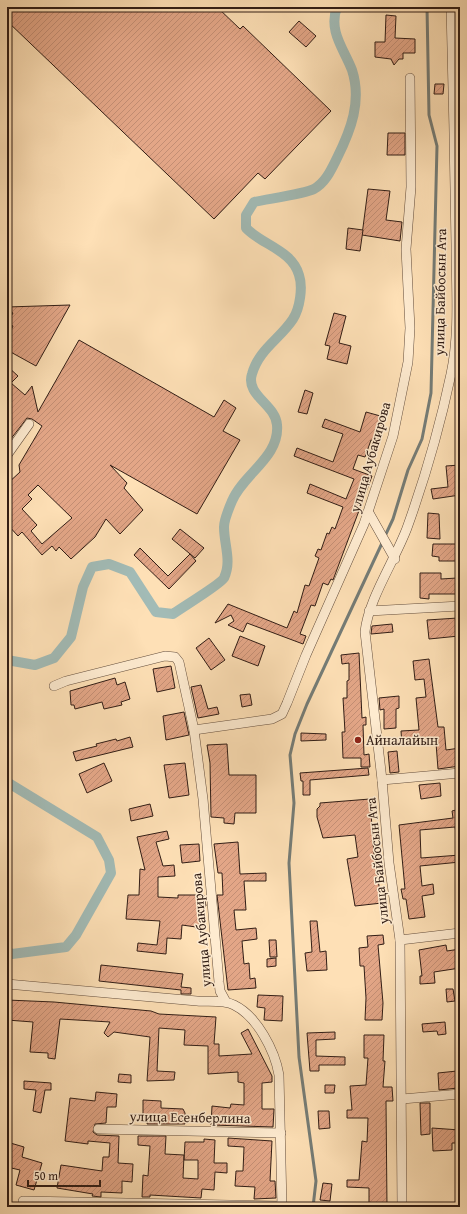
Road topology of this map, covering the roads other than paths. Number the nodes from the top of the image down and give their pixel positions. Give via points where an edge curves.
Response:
1 (451, 7) edge
2 (410, 78) dead end
3 (458, 185) edge
4 (458, 346) edge
5 (29, 424) dead end
6 (7, 455) edge
7 (369, 513) junction
8 (394, 559) junction
9 (460, 606) edge
10 (369, 612) junction
11 (54, 686) dead end
12 (194, 730) junction
13 (460, 773) edge
14 (382, 780) junction
15 (460, 933) edge
16 (400, 940) junction
17 (7, 984) edge
18 (226, 1002) junction
19 (460, 1094) edge
20 (402, 1099) junction
21 (98, 1129) dead end
22 (281, 1133) junction
23 (23, 1201) dead end
24 (282, 1207) edge
25 (402, 1207) edge

1 - 3 street, улица Байбосын Ата
2 - 7 street, улица Аубакирова via 411,187 406,249 410,328 408,362 393,436
3 - 4 street, улица Байбосын Ата
4 - 8 street, улица Байбосын Ата via 436,437 407,528
5 - 6 street
7 - 8 street
7 - 12 street, улица Аубакирова via 282,714 272,719
8 - 10 street, улица Байбосын Ата
9 - 10 street
10 - 14 street, улица Байбосын Ата via 364,632
11 - 12 street, улица Аубакирова via 119,667 165,656 175,657 179,662
12 - 18 street, улица Аубакирова via 203,799 220,991
13 - 14 street, улица Байбосын Ата
14 - 16 street, улица Байбосын Ата via 389,863
15 - 16 street, улица Байбосын Ата
16 - 20 street, улица Байбосын Ата
17 - 18 street, улица Аубакирова
18 - 22 street via 247,1014 272,1050 279,1075
19 - 20 street
20 - 25 street, улица Байбосын Ата
21 - 22 street, улица Есенберлина
22 - 24 street
23 - 24 street

